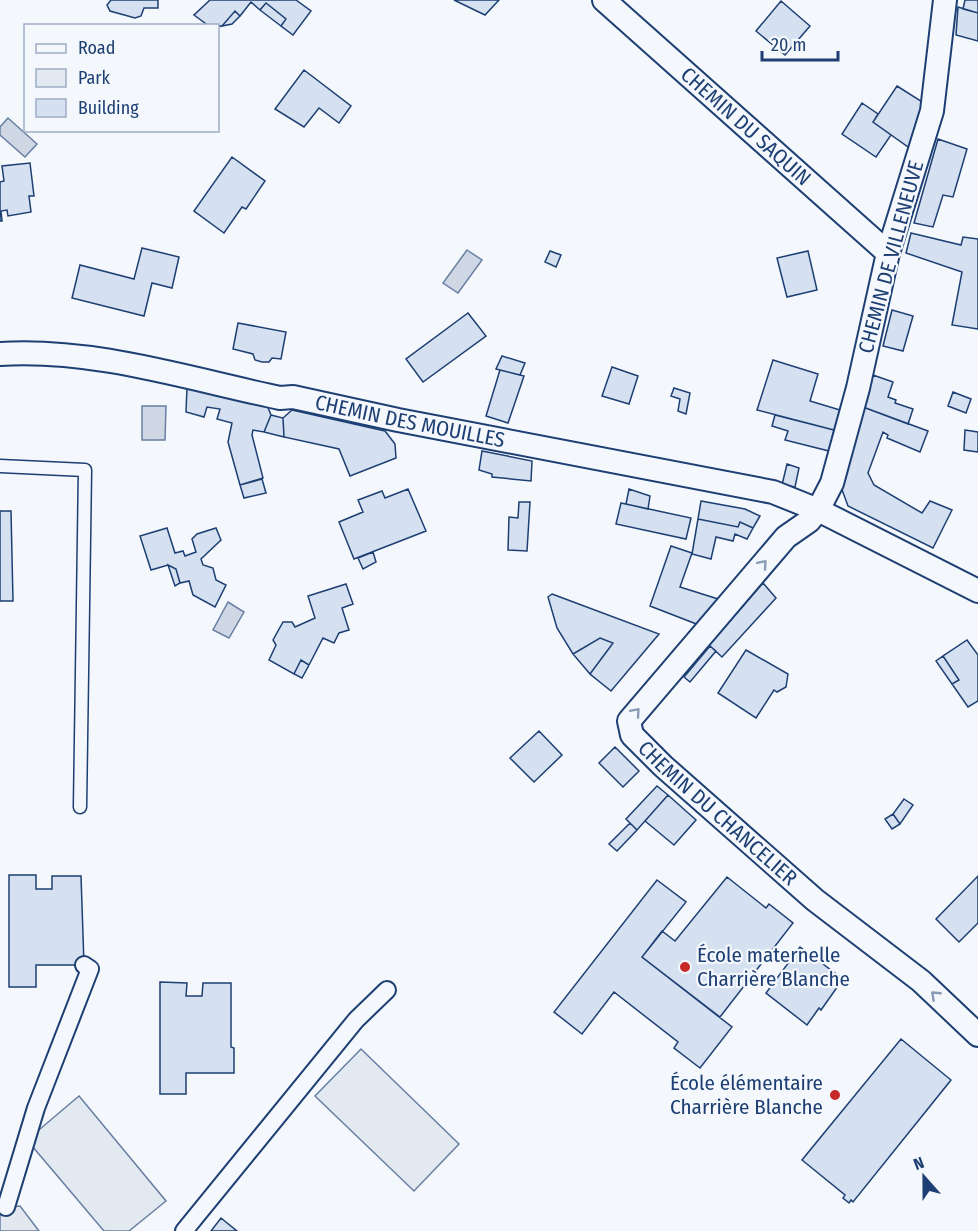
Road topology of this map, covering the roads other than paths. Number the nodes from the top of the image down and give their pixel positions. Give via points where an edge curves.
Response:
1 (604, 0) edge
2 (945, 0) edge
3 (888, 253) junction
4 (0, 354) edge
5 (0, 466) edge
6 (818, 510) junction
7 (978, 591) edge
8 (80, 807) dead end
9 (84, 965) dead end
10 (387, 990) dead end
11 (978, 1035) edge
12 (6, 1207) dead end
13 (184, 1231) edge

1 - 3 street, CHEMIN DU SAQUIN
2 - 3 street, CHEMIN DE VILLENEUVE via 932,111
3 - 6 street, CHEMIN DE VILLENEUVE via 832,483
4 - 6 street, CHEMIN DES MOUILLES via 34,352 106,361 280,399 293,397 773,492
5 - 8 lane via 85,470
6 - 7 street, CHEMIN DES MOUILLES
11 -> 6 street, CHEMIN DU CHANCELIER via 921,981 806,892 632,735 629,720 786,537
9 - 12 street via 90,969 36,1108
10 - 13 street via 356,1020

